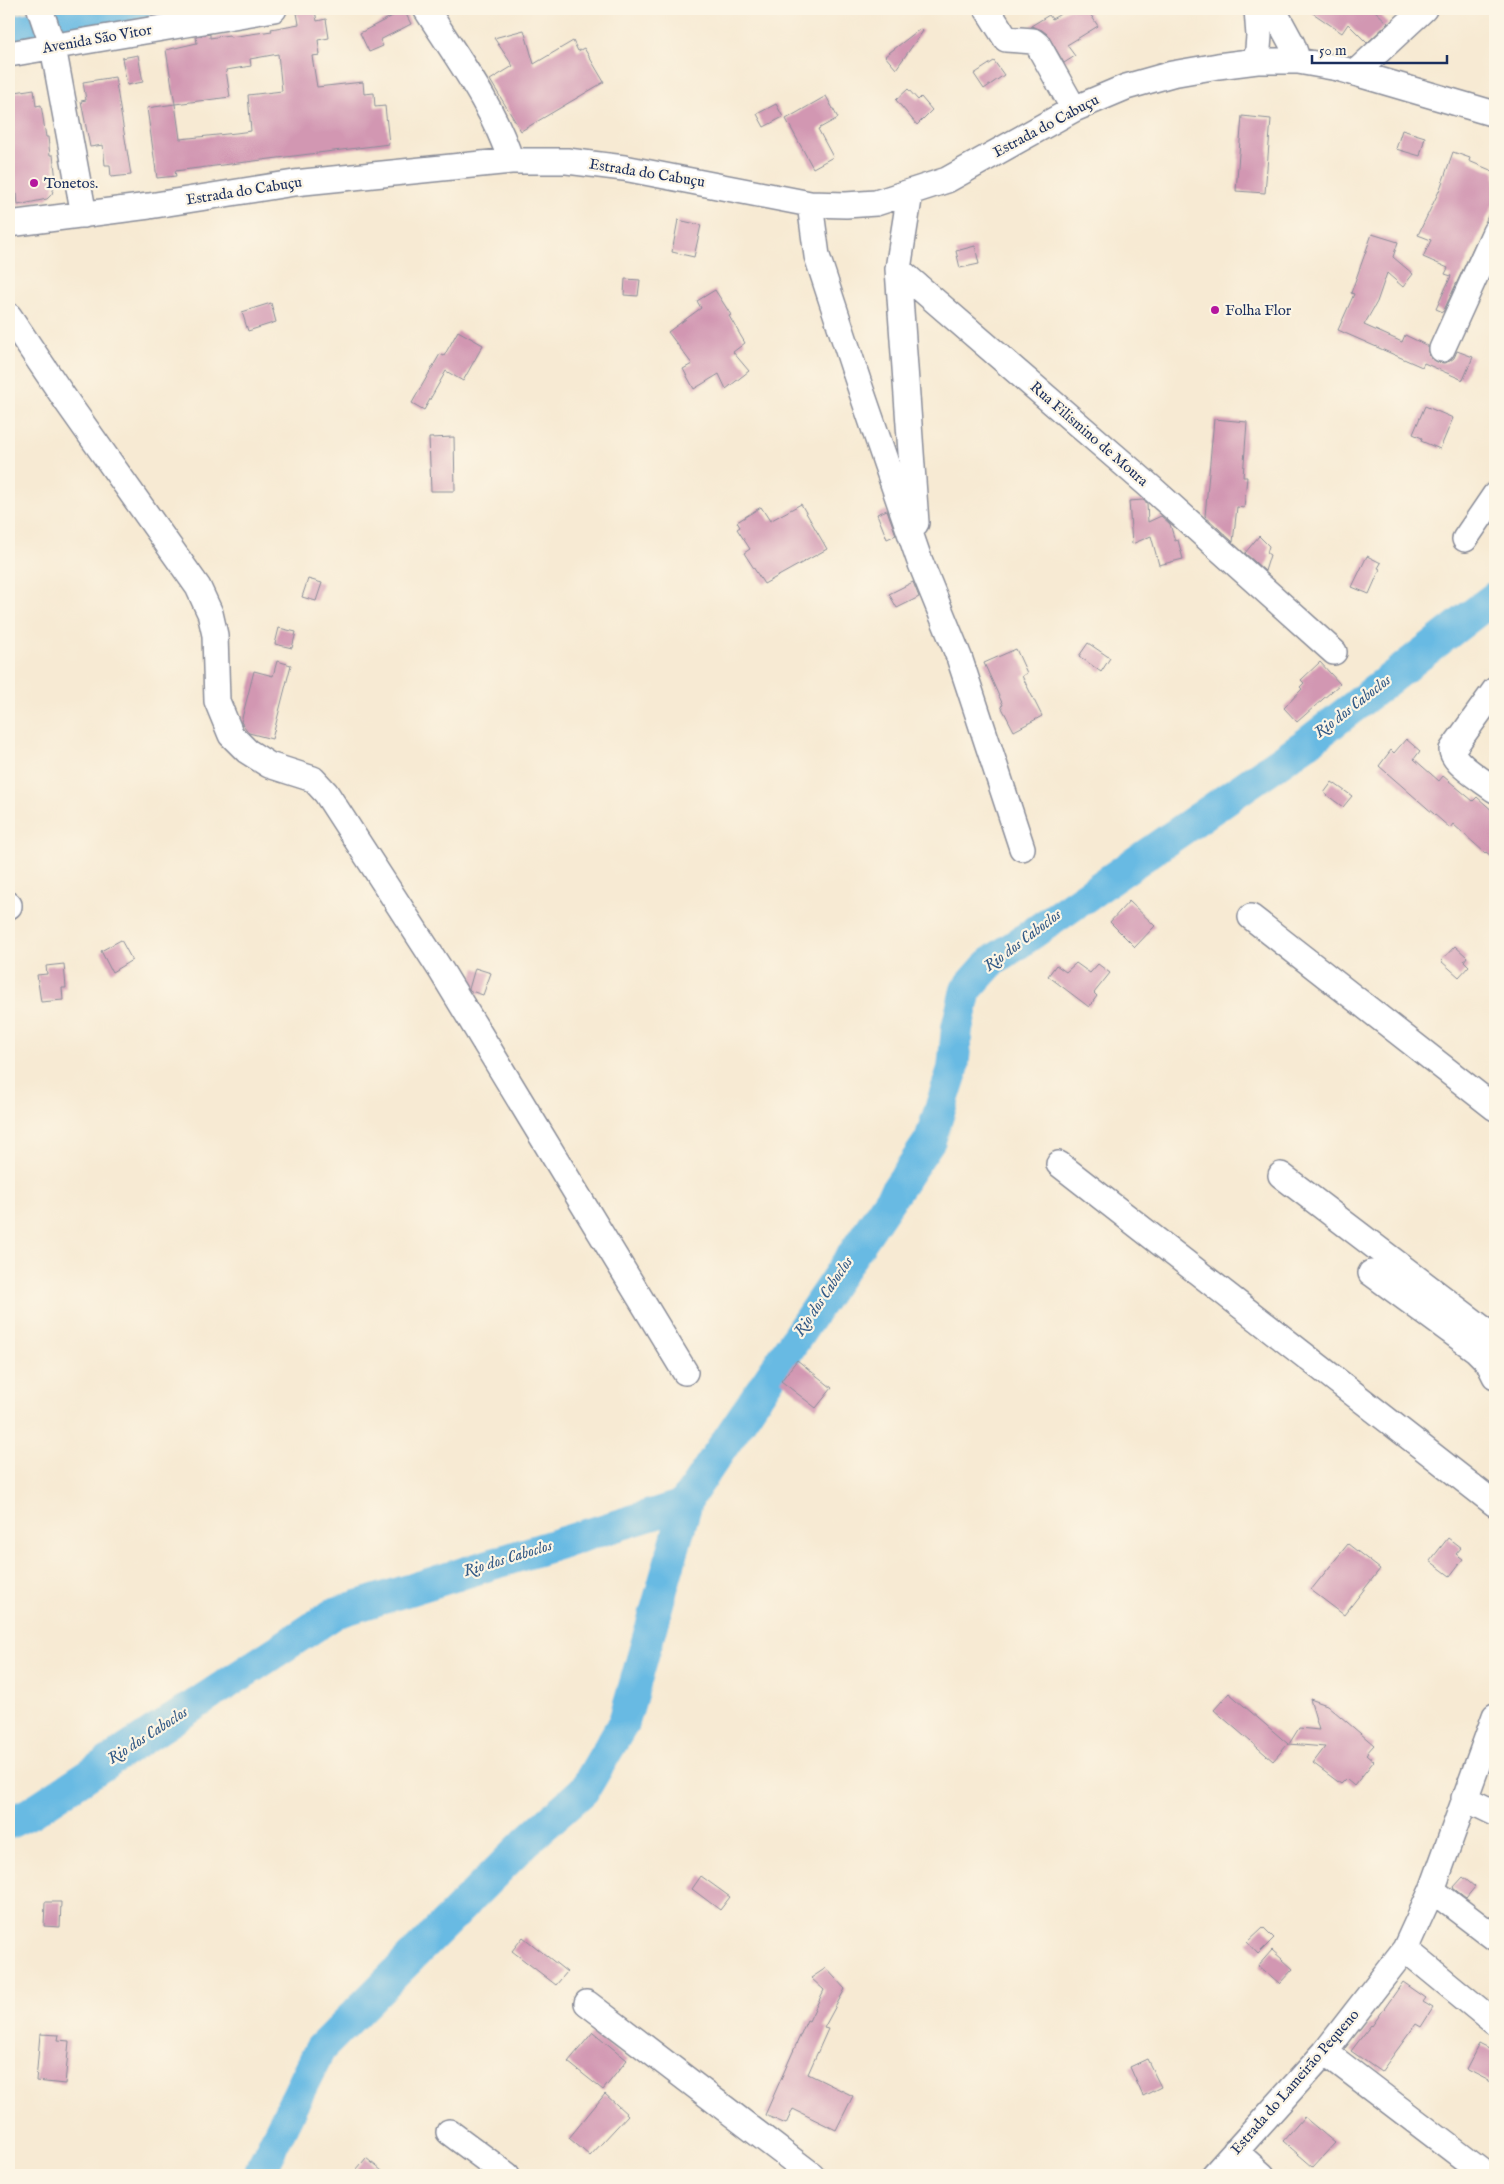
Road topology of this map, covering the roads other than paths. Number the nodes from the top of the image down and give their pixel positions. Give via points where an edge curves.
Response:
1 (40, 9) edge
2 (274, 9) edge
3 (426, 9) edge
4 (987, 9) edge
5 (1257, 9) edge
6 (1273, 9) edge
7 (1424, 9) edge
8 (52, 42) junction
9 (9, 54) edge
10 (1257, 61) junction
11 (1298, 61) junction
12 (1356, 72) junction
13 (1074, 109) junction
14 (1495, 114) edge
15 (510, 161) junction
16 (910, 193) junction
17 (810, 204) junction
18 (84, 215) junction
19 (9, 224) edge
20 (1495, 232) edge
21 (898, 269) junction
22 (9, 316) edge
23 (1442, 349) dead end
24 (1495, 495) edge
25 (1465, 539) dead end
26 (919, 559) junction
27 (1334, 652) dead end
28 (1495, 690) edge
29 (1495, 790) edge
30 (1022, 848) dead end
31 (1251, 917) dead end
32 (1495, 1108) edge
33 (1059, 1164) dead end
34 (1281, 1175) dead end
35 (1371, 1273) dead end
36 (1495, 1338) edge
37 (685, 1372) dead end
38 (1495, 1376) edge
39 (1495, 1504) edge
40 (1495, 1716) edge
41 (1487, 1768) edge
42 (1464, 1798) junction
43 (1495, 1813) edge
44 (1432, 1890) junction
45 (1495, 1938) edge
46 (1405, 1949) junction
47 (587, 2003) dead end
48 (1495, 2023) edge
49 (1325, 2052) junction
50 (449, 2132) dead end
51 (1235, 2151) junction
52 (506, 2175) edge
53 (812, 2175) edge
54 (1214, 2175) edge
55 (1262, 2175) edge
56 (1486, 2175) edge

1 - 8 street
2 - 8 street, Avenida São Vitor
3 - 15 street via 488,107 503,136
4 - 13 street via 1006,39 1038,44
5 - 10 street
6 - 11 street
7 - 12 street
8 - 9 street, Avenida São Vitor
8 - 18 street
10 - 11 street, Estrada do Cabuçu
10 - 13 street, Estrada do Cabuçu via 1126,86
11 - 12 street, Estrada do Cabuçu
12 - 14 street, Estrada do Cabuçu
13 - 16 street, Estrada do Cabuçu via 947,180
15 - 17 street, Estrada do Cabuçu via 567,161 624,168
15 - 18 street, Estrada do Cabuçu via 294,183
16 - 17 street, Estrada do Cabuçu via 876,203
16 - 21 street
17 - 26 street via 817,256
18 - 19 street, Estrada do Cabuçu
20 - 23 street
21 - 26 street
21 - 27 street, Rua Filismino de Moura via 1147,484
22 - 37 street via 198,587 210,613 215,635 217,701 232,735 247,751 270,765 313,779 326,792 442,972
24 - 25 street
26 - 30 street via 959,657
28 - 29 street via 1454,745 1452,755
31 - 32 street
33 - 39 street
34 - 36 street
35 - 38 street via 1476,1350 1488,1362
40 - 41 street, Estrada do Lameirão Pequeno
41 - 42 street, Estrada do Lameirão Pequeno
42 - 43 street
42 - 44 street, Estrada do Lameirão Pequeno
44 - 45 street
44 - 46 street, Estrada do Lameirão Pequeno
46 - 48 street
46 - 49 street, Estrada do Lameirão Pequeno
47 - 53 street
49 - 51 street, Estrada do Lameirão Pequeno
49 - 56 street
50 - 52 street
51 - 54 street, Estrada do Lameirão Pequeno
51 - 55 street

